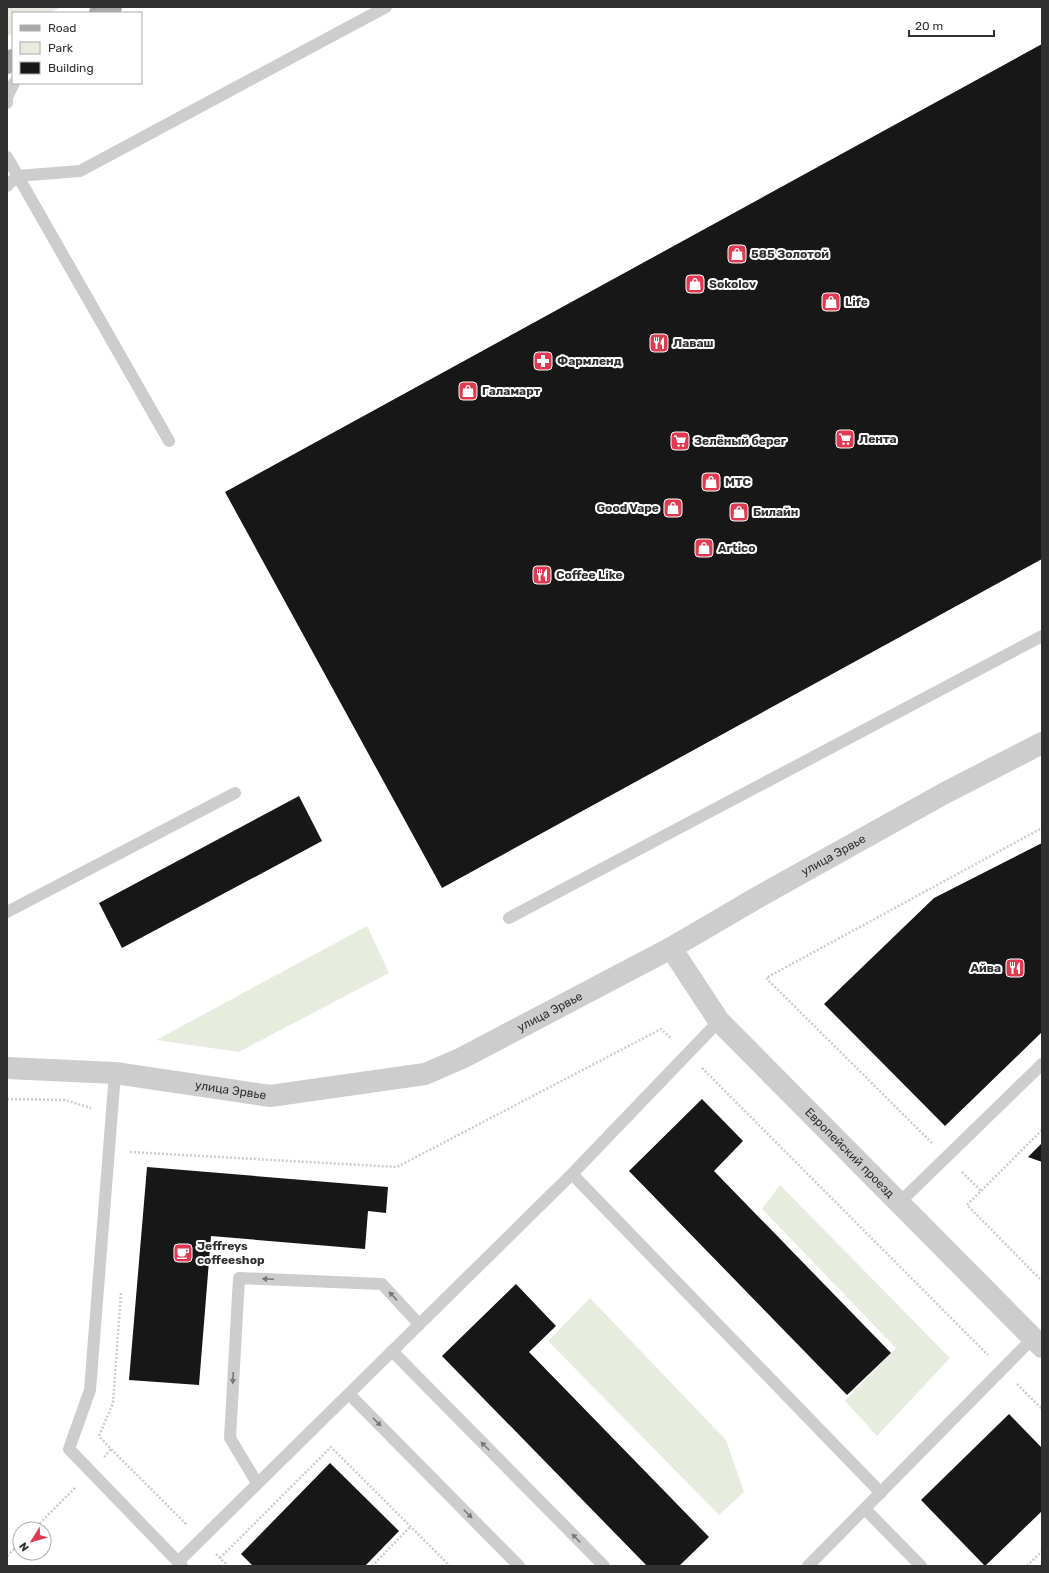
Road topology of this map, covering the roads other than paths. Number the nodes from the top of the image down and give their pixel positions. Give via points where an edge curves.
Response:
1 (386, 7) edge
2 (14, 84) edge
3 (7, 103) edge
4 (7, 157) edge
5 (18, 176) junction
6 (7, 186) edge
7 (169, 441) dead end
8 (1042, 636) edge
9 (1042, 743) edge
10 (235, 793) dead end
11 (7, 912) edge
12 (509, 918) dead end
13 (671, 948) junction
14 (719, 1021) junction
15 (1042, 1064) edge
16 (7, 1068) edge
17 (115, 1073) junction
18 (572, 1174) junction
19 (899, 1203) junction
20 (420, 1324) junction
21 (1038, 1343) edge
22 (392, 1351) junction
23 (349, 1394) junction
24 (257, 1484) junction
25 (881, 1493) junction
26 (865, 1509) junction
27 (180, 1564) edge
28 (518, 1566) edge
29 (604, 1566) edge
30 (808, 1566) edge
31 (921, 1566) edge

1 - 5 lane via 80,172
2 - 3 lane
4 - 5 lane
5 - 6 lane
5 - 7 lane
8 - 12 lane
9 - 13 street, улица Эрвье via 943,794
10 - 11 lane
13 - 14 street, Европейский проезд
13 - 17 street, улица Эрвье via 462,1058 425,1074 270,1096
14 - 18 lane
14 - 19 street, Европейский проезд
15 - 19 lane
16 - 17 street, улица Эрвье
17 - 27 lane via 90,1390 69,1449
18 - 20 lane
18 - 25 lane
19 - 21 street, Европейский проезд
20 - 22 lane
20 -> 24 lane via 382,1284 239,1278 230,1438
21 - 25 lane via 1002,1369
22 - 23 lane
29 -> 22 lane
23 - 24 lane
23 -> 28 lane
24 - 27 lane
25 - 26 lane
26 - 30 lane
26 - 31 lane

